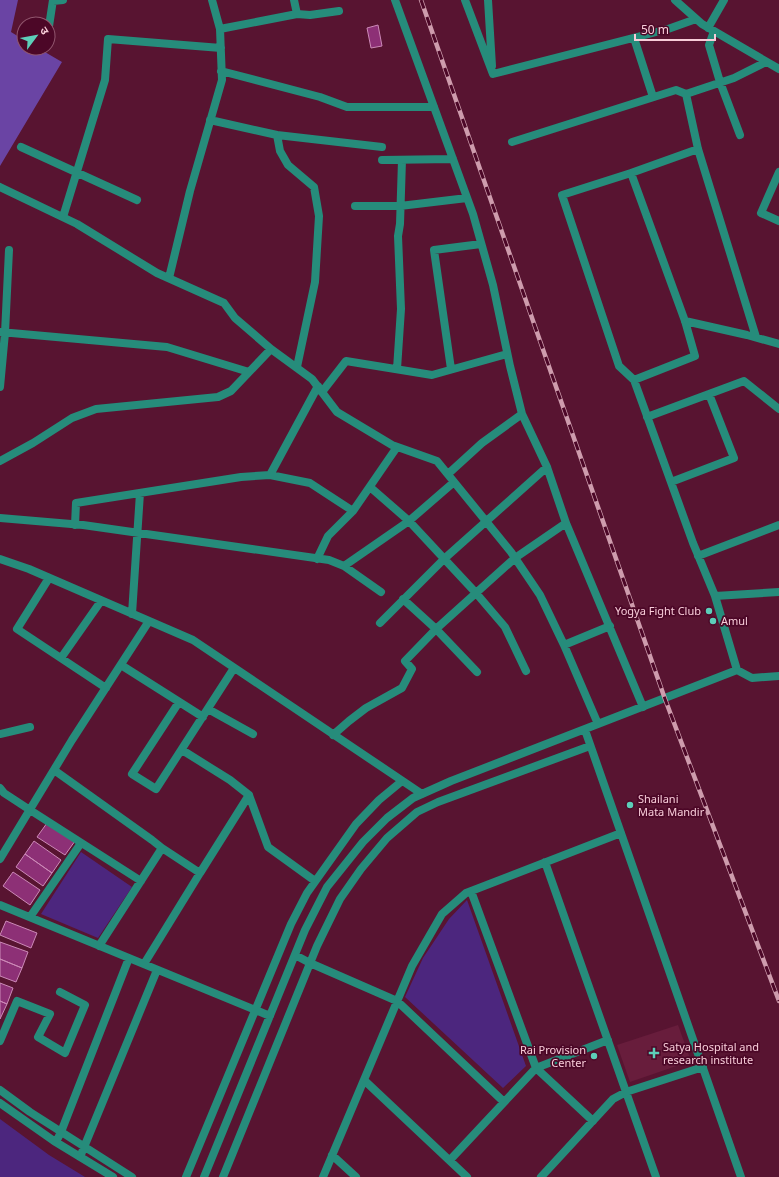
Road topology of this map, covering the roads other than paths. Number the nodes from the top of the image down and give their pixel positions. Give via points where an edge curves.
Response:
1 (63, 0) edge
2 (212, 0) edge
3 (294, 0) edge
4 (395, 0) edge
5 (465, 0) edge
6 (488, 0) edge
7 (675, 0) edge
8 (724, 0) edge
9 (53, 1) edge
10 (339, 10) dead end
11 (297, 14) junction
12 (51, 16) edge
13 (696, 19) junction
14 (220, 29) junction
15 (711, 30) junction
16 (634, 38) junction
17 (221, 48) junction
18 (766, 62) junction
19 (779, 69) edge
20 (221, 71) junction
21 (493, 74) junction
22 (720, 82) junction
23 (686, 94) junction
24 (653, 97) junction
25 (434, 107) junction
26 (210, 120) junction
27 (277, 135) junction
28 (740, 135) dead end
29 (512, 142) dead end
30 (21, 147) dead end
31 (382, 147) dead end
32 (698, 149) junction
33 (453, 159) junction
34 (382, 160) dead end
35 (402, 160) junction
36 (76, 172) junction
37 (779, 172) edge
38 (631, 173) junction
39 (0, 187) edge
40 (467, 198) junction
41 (137, 200) dead end
42 (355, 206) dead end
43 (400, 206) junction
44 (63, 217) junction
45 (779, 221) edge
46 (481, 244) junction
47 (9, 250) dead end
48 (169, 278) junction
49 (684, 321) junction
50 (2, 332) edge
51 (756, 337) junction
52 (779, 344) edge
53 (271, 349) junction
54 (507, 354) junction
55 (297, 367) junction
56 (397, 369) junction
57 (452, 369) junction
58 (249, 372) junction
59 (634, 380) junction
60 (0, 387) edge
61 (320, 389) junction
62 (709, 394) junction
63 (779, 410) edge
64 (522, 414) junction
65 (647, 417) junction
66 (397, 447) junction
67 (0, 461) edge
68 (547, 467) junction
69 (448, 474) junction
70 (270, 476) junction
71 (454, 482) junction
72 (671, 482) junction
73 (370, 487) junction
74 (140, 494) junction
75 (353, 511) junction
76 (0, 518) edge
77 (409, 521) junction
78 (486, 522) junction
79 (566, 523) junction
80 (75, 525) junction
81 (779, 525) edge
82 (138, 533) junction
83 (698, 556) junction
84 (515, 558) junction
85 (0, 559) edge
86 (317, 559) junction
87 (444, 559) junction
88 (344, 566) junction
89 (49, 578) junction
90 (381, 592) dead end
91 (779, 592) edge
92 (476, 593) junction
93 (715, 596) junction
94 (403, 599) junction
95 (101, 600) junction
96 (132, 614) junction
97 (149, 621) junction
98 (380, 623) dead end
99 (610, 626) junction
100 (436, 629) junction
101 (564, 645) junction
102 (61, 658) junction
103 (121, 665) junction
104 (234, 668) junction
105 (737, 670) junction
106 (526, 671) dead end
107 (477, 672) dead end
108 (779, 676) edge
109 (106, 688) junction
110 (179, 702) junction
111 (643, 707) junction
112 (208, 709) junction
113 (203, 717) junction
114 (598, 724) junction
115 (30, 727) dead end
116 (585, 730) junction
117 (0, 734) edge
118 (253, 734) dead end
119 (333, 735) junction
120 (590, 746) junction
121 (182, 750) junction
122 (54, 770) junction
123 (402, 781) junction
124 (0, 788) edge
125 (422, 794) junction
126 (249, 795) junction
127 (30, 810) junction
128 (621, 833) junction
129 (81, 843) junction
130 (4, 845) edge
131 (162, 848) junction
132 (0, 859) edge
133 (545, 862) junction
134 (200, 873) junction
135 (141, 881) junction
136 (316, 881) junction
137 (471, 891) junction
138 (0, 905) edge
139 (30, 917) junction
140 (99, 946) junction
141 (295, 955) junction
142 (129, 958) junction
143 (310, 963) junction
144 (144, 964) junction
145 (157, 970) junction
146 (60, 992) dead end
147 (397, 1001) junction
148 (256, 1010) junction
149 (270, 1016) junction
150 (608, 1040) junction
151 (0, 1041) edge
152 (702, 1067) junction
153 (536, 1068) junction
154 (364, 1080) junction
155 (0, 1090) edge
156 (626, 1092) junction
157 (504, 1102) junction
158 (0, 1103) edge
159 (593, 1121) junction
160 (61, 1132) junction
161 (56, 1142) junction
162 (84, 1147) junction
163 (332, 1155) junction
164 (80, 1157) junction
165 (450, 1160) junction
166 (653, 1175) edge
167 (113, 1177) edge
168 (132, 1177) edge
169 (186, 1177) edge
170 (204, 1177) edge
171 (223, 1177) edge
172 (323, 1177) edge
173 (356, 1177) edge
174 (467, 1177) edge
175 (541, 1177) edge
176 (741, 1177) edge

1 - 9 street
2 - 14 street
3 - 11 street
4 - 25 street
5 - 21 street
6 - 21 street
7 - 13 street
8 - 15 street
9 - 12 street
10 - 11 street via 310,15
11 - 14 street
13 - 15 street
13 - 16 street
14 - 17 street
15 - 18 street
15 - 22 street via 709,45
16 - 21 street
16 - 24 street
17 - 20 street
17 - 36 street via 108,39 105,80
18 - 19 street
18 - 22 street
20 - 25 street via 320,96 347,107
20 - 26 street via 222,80
22 - 23 street
22 - 28 street
23 - 24 street via 676,90
23 - 32 street
24 - 29 street
25 - 33 street
26 - 27 street
26 - 48 street
27 - 31 street
27 - 55 street via 280,150 288,165 314,187 319,216 315,282
30 - 36 street
32 - 38 street
32 - 51 street
33 - 35 street
33 - 40 street
34 - 35 street
35 - 43 street
36 - 41 street
36 - 44 street
37 - 45 street via 761,213
38 - 49 street
38 - 59 street via 562,195 619,366
39 - 44 street
40 - 43 street
40 - 46 street
42 - 43 street
43 - 56 street via 398,236 401,309
44 - 48 street
46 - 54 street via 493,285
46 - 57 street via 434,250
47 - 50 street
48 - 53 street via 224,302 235,318
49 - 51 street
49 - 59 street via 694,356
50 - 58 street via 167,347
50 - 60 street
51 - 52 street
53 - 55 street
53 - 58 street
54 - 57 street
54 - 64 street
55 - 61 street via 312,378
56 - 57 street via 432,375
56 - 61 street via 346,360
58 - 67 street via 231,391 218,397 96,409 72,418
59 - 65 street
61 - 66 street via 337,412
61 - 70 street
62 - 63 street via 744,381
62 - 65 street
62 - 72 street via 734,458
64 - 68 street
64 - 69 street via 482,443
65 - 72 street
66 - 69 street via 437,461
66 - 73 street
68 - 78 street
68 - 79 street
69 - 71 street
70 - 74 street via 241,477
70 - 75 street via 310,483
71 - 77 street
71 - 78 street
72 - 83 street
73 - 75 street
73 - 77 street
74 - 80 street via 76,503
74 - 82 street
75 - 86 street via 328,536
76 - 80 street
77 - 87 street
77 - 88 street
78 - 84 street
78 - 87 street
79 - 84 street
79 - 99 street
80 - 82 street
81 - 83 street
82 - 86 street
82 - 96 street
83 - 93 street
84 - 92 street
84 - 101 street via 540,595
85 - 89 street
86 - 88 street via 329,560
87 - 92 street
87 - 94 street
88 - 90 street
89 - 95 street
89 - 102 street via 18,629
91 - 93 street
92 - 100 street
92 - 106 street via 505,627
93 - 105 street
94 - 98 street
94 - 100 street
95 - 96 street
95 - 102 street
96 - 97 street
97 - 103 street
97 - 104 street via 193,640
99 - 101 street
99 - 111 street
100 - 107 street
100 - 119 street via 405,661 412,669 402,688 366,708
101 - 114 street
102 - 109 street
103 - 109 street
103 - 110 street
104 - 112 street
104 - 119 street
105 - 108 street via 752,678
105 - 111 street
109 - 122 street
110 - 113 street
110 - 121 street via 132,774 156,790
111 - 114 street
112 - 113 street
112 - 118 street
113 - 121 street
114 - 116 street
115 - 117 street
116 - 120 street
116 - 125 street
119 - 123 street
120 - 128 street
120 - 143 street via 417,812 387,838 361,869 340,899
121 - 126 street
122 - 127 street
122 - 131 street
123 - 125 street
123 - 136 street via 356,824
124 - 127 street
125 - 141 street via 413,798 377,828 327,887
126 - 134 street
126 - 136 street via 268,847
127 - 129 street
127 - 130 street
128 - 133 street
128 - 152 street
129 - 135 street
129 - 139 street
130 - 132 street
131 - 134 street
131 - 135 street
133 - 137 street
133 - 150 street
134 - 144 street
135 - 140 street
136 - 148 street via 291,924
137 - 147 street via 442,914 412,966
137 - 153 street
138 - 139 street
139 - 140 street
140 - 142 street
141 - 143 street
141 - 149 street
142 - 144 street
142 - 160 street
143 - 147 street
143 - 171 street
144 - 145 street
145 - 148 street
145 - 162 street
146 - 151 street via 85,1005 65,1053 38,1037 50,1014 17,1001
147 - 154 street
147 - 157 street
148 - 149 street
148 - 169 street
149 - 170 street
150 - 153 street
150 - 156 street
152 - 156 street
152 - 176 street
153 - 157 street
153 - 159 street
154 - 163 street
154 - 165 street
155 - 160 street
156 - 159 street via 613,1099
156 - 166 street
157 - 165 street
158 - 161 street
159 - 175 street
160 - 161 street
160 - 162 street
161 - 164 street
162 - 164 street
162 - 168 street
163 - 172 street
163 - 173 street
164 - 167 street
165 - 174 street

